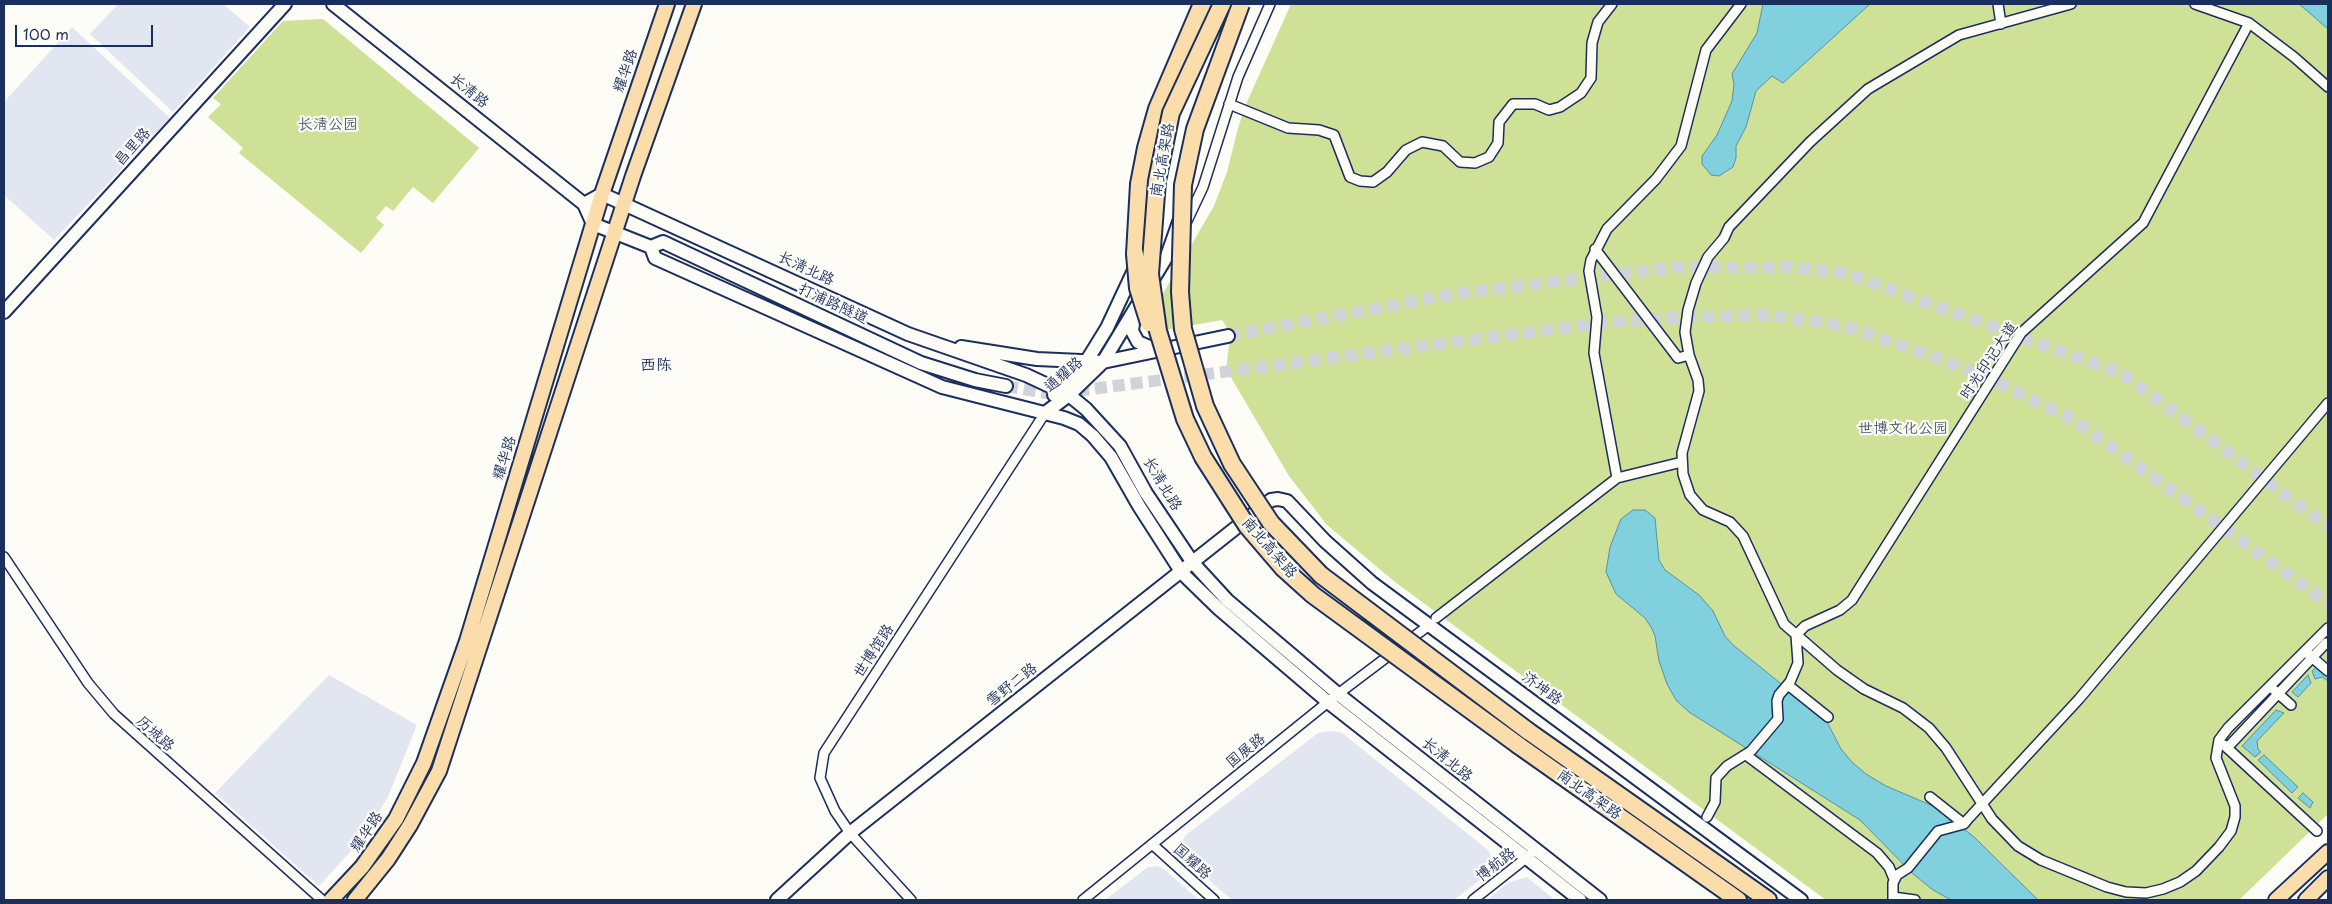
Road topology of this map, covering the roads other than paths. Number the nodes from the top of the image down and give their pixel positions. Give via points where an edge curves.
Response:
1 (286, 4) edge
2 (333, 4) edge
3 (667, 4) edge
4 (694, 4) edge
5 (1202, 4) edge
6 (1212, 4) edge
7 (1222, 4) edge
8 (1241, 4) edge
9 (1249, 4) edge
10 (1270, 4) edge
11 (1612, 4) edge
12 (1742, 4) edge
13 (1998, 4) edge
14 (2071, 4) edge
15 (2194, 4) edge
16 (2001, 24) junction
17 (2249, 24) junction
18 (2328, 88) edge
19 (1229, 104) junction
20 (602, 194) junction
21 (584, 204) junction
22 (624, 204) junction
23 (593, 224) junction
24 (615, 232) junction
25 (651, 247) junction
26 (1595, 249) junction
27 (1167, 256) junction
28 (4, 312) edge
29 (1135, 313) junction
30 (1228, 336) tunnel mouth
31 (941, 344) junction
32 (1156, 350) junction
33 (1689, 355) junction
34 (1086, 362) junction
35 (1103, 362) junction
36 (1167, 368) junction
37 (1006, 386) tunnel mouth
38 (1064, 392) junction
39 (2328, 403) edge
40 (1045, 413) junction
41 (1682, 462) junction
42 (1617, 478) junction
43 (1271, 500) joint
44 (4, 557) edge
45 (1194, 563) junction
46 (1182, 573) junction
47 (1432, 622) junction
48 (2328, 628) edge
49 (1796, 635) junction
50 (2324, 642) edge
51 (2308, 654) junction
52 (2328, 671) edge
53 (1788, 684) junction
54 (2270, 686) junction
55 (1338, 694) junction
56 (2278, 694) junction
57 (1328, 702) junction
58 (2291, 706) dead end
59 (1828, 717) dead end
60 (2219, 740) junction
61 (2227, 748) junction
62 (1746, 755) junction
63 (1930, 797) dead end
64 (1982, 803) junction
65 (1707, 817) dead end
66 (1964, 824) junction
67 (2317, 831) dead end
68 (850, 833) junction
69 (1152, 844) junction
70 (2328, 852) edge
71 (1532, 854) junction
72 (2328, 878) edge
73 (1894, 879) junction
74 (1893, 899) edge
75 (322, 900) edge
76 (331, 900) edge
77 (354, 900) edge
78 (777, 900) edge
79 (912, 900) edge
80 (1083, 900) edge
81 (1214, 900) edge
82 (1474, 900) edge
83 (1580, 900) edge
84 (1600, 900) edge
85 (1738, 900) edge
86 (1768, 900) edge
87 (1802, 900) edge
88 (1915, 900) edge
89 (2276, 900) edge
90 (2306, 900) edge

1 - 28 main road, 昌里路
2 - 21 main road, 长清路
3 - 20 main road, 耀华路
4 - 22 main road
5 - 36 highway, bridge via 1157,109 1139,184 1138,288 1150,329
6 - 34 main road, 通耀路 via 1186,78 1160,196 1144,246 1124,294
7 - 36 highway, 南北高架路, bridge via 1171,113 1156,181 1150,274
8 - 86 highway, 南北高架路, bridge via 1195,129 1183,185 1180,256 1183,329 1205,406 1232,464 1271,523 1321,575 1528,731
9 - 27 main road, 通耀路 via 1226,54 1209,104 1177,230
10 - 19 street
11 - 19 street via 1598,22 1592,43 1591,78 1581,93 1560,107 1549,110 1534,104 1513,104 1499,122 1498,143 1489,157 1475,163 1460,162 1443,146 1422,142 1406,150 1387,172 1373,182 1360,181 1350,177 1334,135 1319,130 1288,128
12 - 26 street via 1706,50 1681,146 1656,179 1608,229
13 - 16 street
14 - 16 street
15 - 17 street
16 - 33 street via 1959,36 1868,89 1759,194 1729,227 1708,257 1696,283 1685,332
17 - 18 street via 2294,57
17 - 49 street, 时光印记大道 via 2143,223 2021,333 1852,600 1840,610 1805,626
19 - 27 street via 1203,187
20 - 21 main road
20 - 22 main road
20 - 23 main road, 耀华路
21 - 23 main road, 长清路
22 - 24 main road
22 - 31 main road, 长清北路 via 908,334
23 - 24 main road
23 - 76 main road, 耀华路 via 467,641 424,763 396,818 362,867
24 - 25 main road, 长清北路
24 - 77 main road via 439,771 397,846
25 - 37 main road, 打浦路隧道 via 663,242 921,363
25 - 40 main road, 长清北路 via 655,258 942,387
26 - 33 street via 1678,358
26 - 42 street via 1590,271 1597,317 1594,353
27 - 29 main road, 通耀路
29 - 32 main road via 1132,331 1138,342
29 - 35 main road, 通耀路
30 - 32 main road
31 - 34 main road
31 - 38 main road, 长清北路
32 - 35 main road
33 - 41 street via 1699,391
34 - 35 main road
34 - 38 main road, 通耀路
35 - 38 main road, 通耀路
36 - 85 highway, 南北高架路, bridge via 1202,457 1247,526 1283,568 1313,595 1518,745
38 - 40 main road, 通耀路
38 - 45 main road, 长清北路 via 1086,409 1120,446 1146,493
39 - 64 street via 2079,699
40 - 46 main road, 长清北路 via 1078,424 1111,457
40 - 68 street, 世博馆路 via 824,753 820,778 834,811
41 - 42 street
41 - 49 street via 1690,495 1703,510 1730,522 1743,536 1780,619
42 - 47 street, 国展路
43 - 45 main road, 雪野二路
43 - 47 main road, 济坤路 via 1287,501 1348,563
44 - 75 street, 历城路 via 88,683 114,714
45 - 46 main road, 雪野二路
45 - 55 main road, 长清北路 via 1228,600
46 - 57 main road, 长清北路 via 1219,610
46 - 68 main road, 雪野二路
47 - 55 street, 国展路
47 - 87 main road, 济坤路
48 - 50 street
49 - 53 street via 1798,663
49 - 64 street via 1864,689 1903,708 1929,728
50 - 51 street
51 - 52 street
51 - 54 street
51 - 56 street
53 - 59 street
53 - 62 street via 1778,695 1778,719 1771,731
54 - 56 street
54 - 60 street
55 - 57 street, 国展路
55 - 71 main road, 长清北路
56 - 58 street
56 - 61 street
57 - 69 street, 国展路
57 - 71 main road, 长清北路
60 - 61 street
60 - 64 street via 2216,758 2235,806 2231,831 2196,871 2163,889 2146,893 2126,892 2041,860 2018,846 1992,819
61 - 67 street
62 - 65 street via 1727,766 1716,778 1716,802
62 - 73 street via 1877,853 1884,859
63 - 66 street
64 - 66 street
66 - 73 street via 1938,831 1908,868
68 - 78 main road, 雪野二路
68 - 79 street, 世博馆路
69 - 80 street, 国展路
69 - 81 street, 国耀路
70 - 89 main road
71 - 82 street, 博航路
71 - 83 main road, 长清北路
71 - 84 main road, 长清北路
72 - 90 main road
73 - 74 street
74 - 88 street

